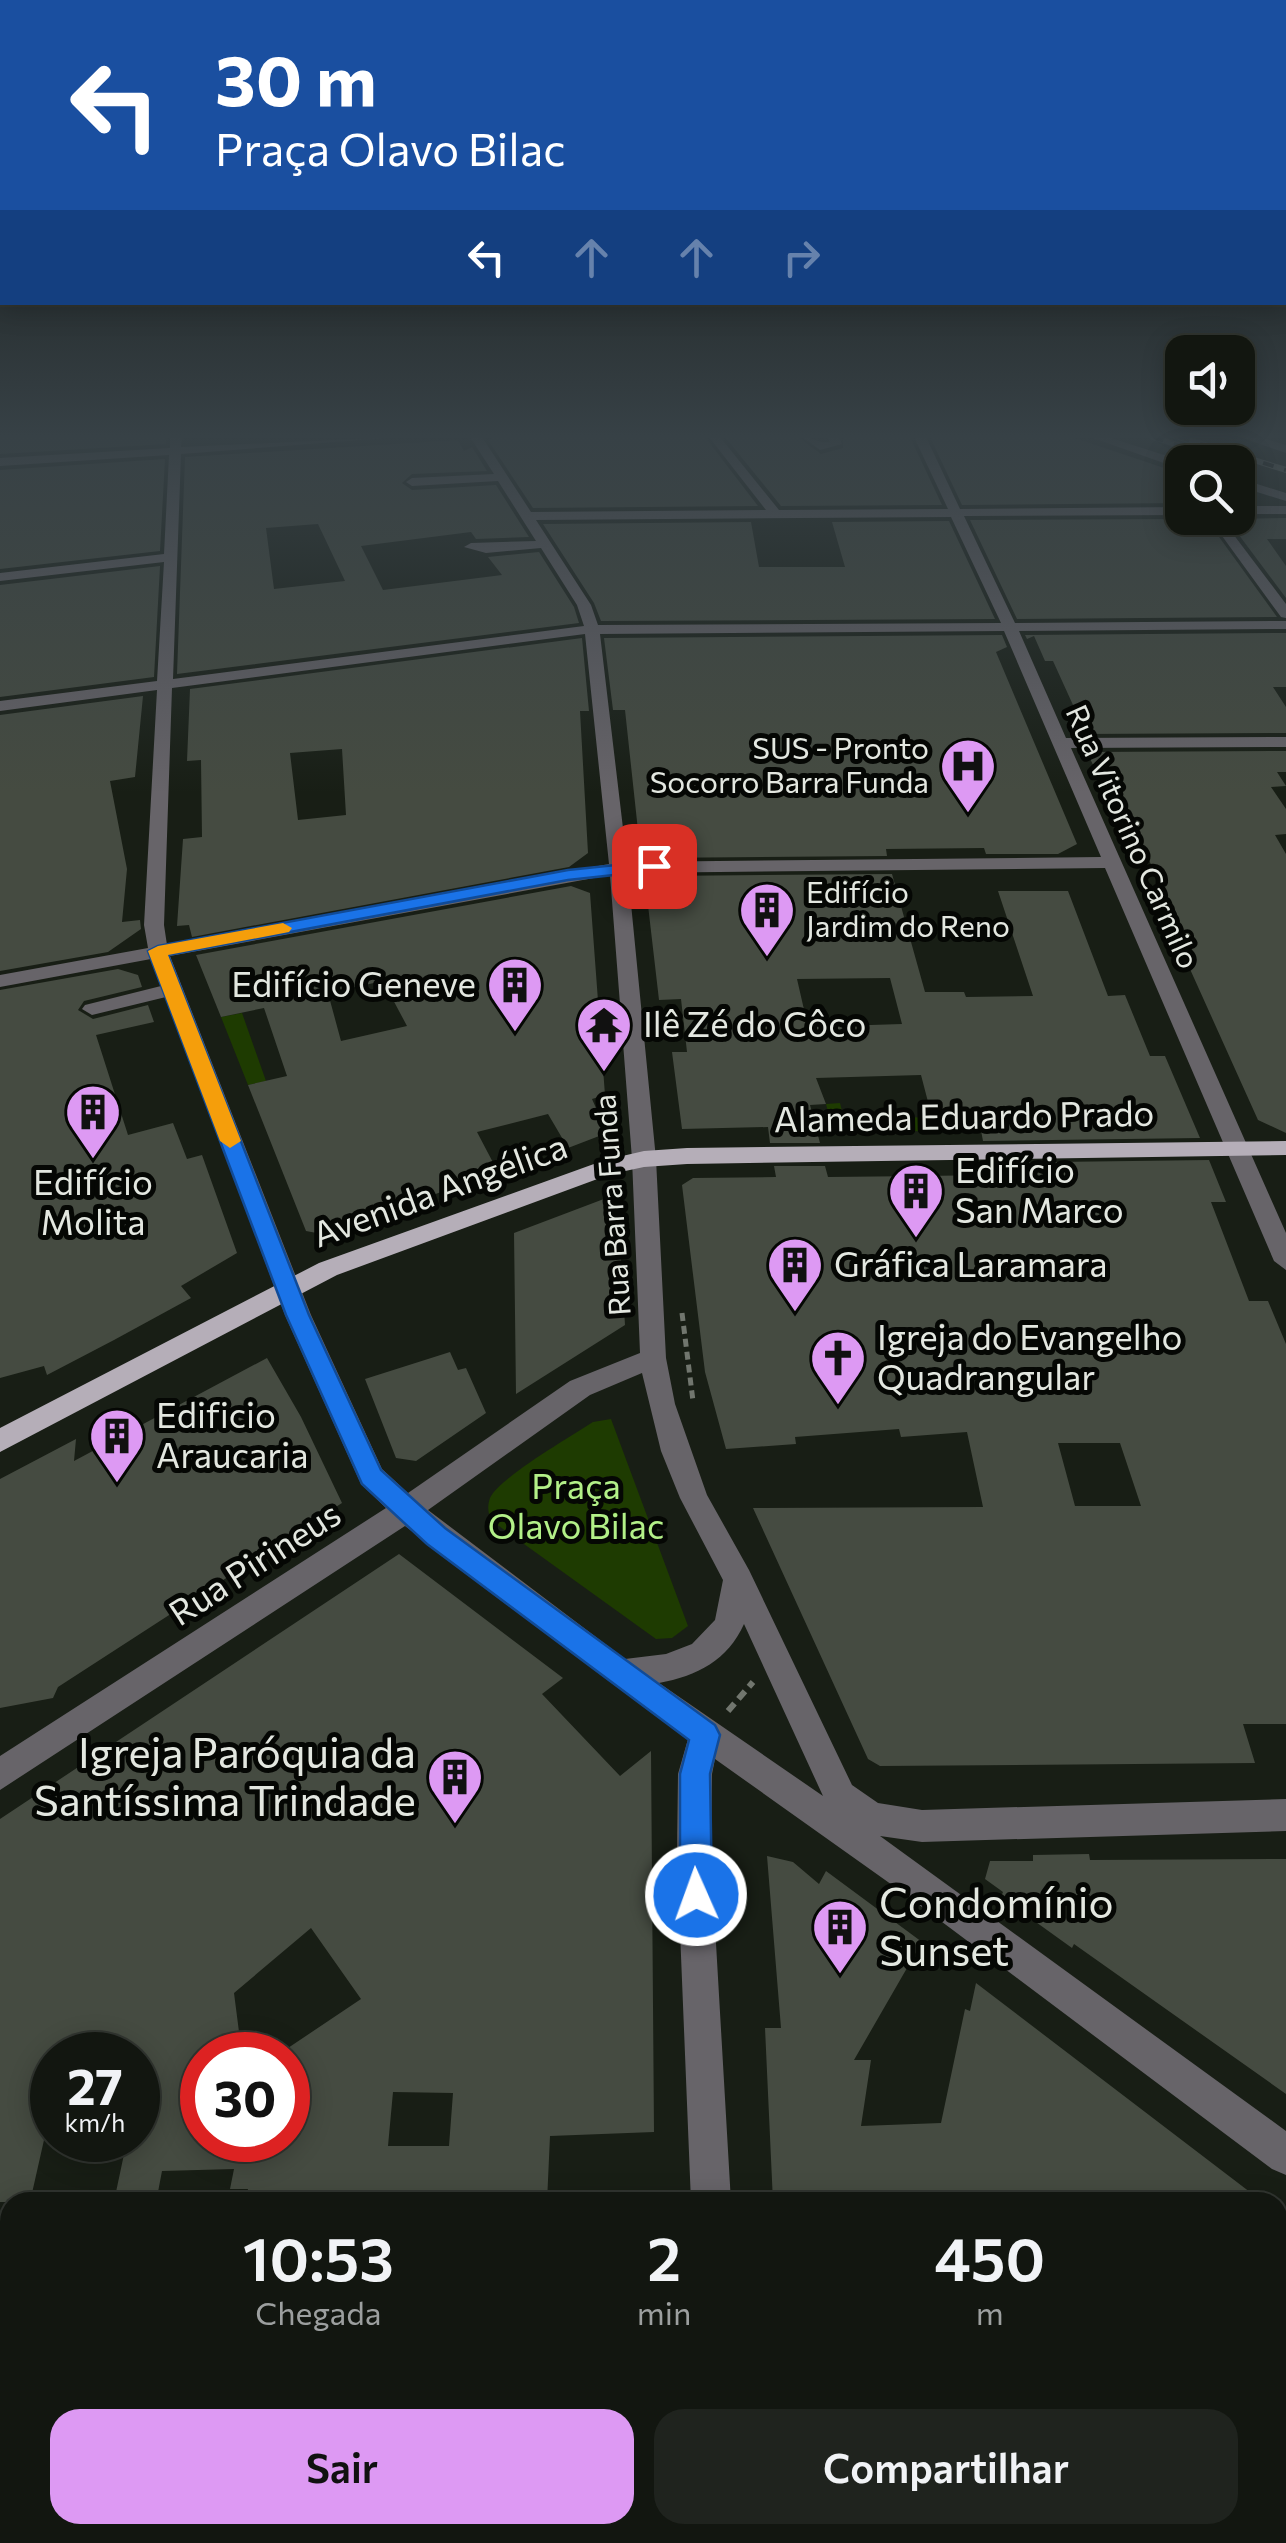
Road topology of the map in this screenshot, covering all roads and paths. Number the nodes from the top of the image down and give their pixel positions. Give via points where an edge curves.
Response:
1 (551, 556) edge
2 (974, 556) edge
3 (1243, 556) edge
4 (171, 557) joint
5 (0, 577) edge
6 (1286, 614) edge
7 (1008, 626) junction
8 (1286, 626) edge
9 (592, 630) junction
10 (168, 684) junction
11 (0, 706) edge
12 (1286, 742) edge
13 (1058, 743) junction
14 (1110, 862) junction
15 (619, 868) junction
16 (158, 951) junction
17 (0, 981) edge
18 (172, 990) junction
19 (92, 1009) dead end
20 (1237, 1148) junction
21 (1286, 1148) edge
22 (644, 1159) junction
23 (1286, 1262) edge
24 (286, 1288) junction
25 (681, 1306) dead end
26 (653, 1358) junction
27 (693, 1409) dead end
28 (0, 1441) edge
29 (406, 1510) junction
30 (738, 1579) junction
31 (774, 1656) junction
32 (620, 1674) junction
33 (705, 1735) junction
34 (0, 1774) edge
35 (1286, 1815) edge
36 (922, 1826) junction
37 (914, 1880) junction
38 (1286, 2155) edge
39 (711, 2192) edge

1 - 9 street, Rua Barra Funda via 584,605
2 - 7 street, Rua Vitorino Carmilo
3 - 6 street
4 - 5 street
4 - 10 street
7 - 8 street
7 - 9 street
7 - 13 street, Rua Vitorino Carmilo
9 - 10 street
9 - 15 street, Rua Barra Funda
10 - 11 street
10 - 16 street
12 - 13 street
13 - 14 street, Rua Vitorino Carmilo
14 - 15 street
14 - 20 street, Rua Vitorino Carmilo
15 - 16 street
15 - 22 street, Rua Barra Funda
16 - 17 street
16 - 18 street
18 - 19 street
18 - 24 street
20 - 21 main road, Alameda Eduardo Prado
20 - 22 main road, Alameda Eduardo Prado
20 - 23 street, Rua Vitorino Carmilo
22 - 24 main road, Avenida Angélica
22 - 26 street, Rua Barra Funda
24 - 28 main road, Avenida Angélica
24 - 29 street via 371,1476
25 - 27 path
26 - 29 street, Rua Pirineus via 580,1388
26 - 30 street, Rua Barra Funda via 674,1451
29 - 32 street
29 - 34 street, Rua Pirineus
30 - 31 street
30 - 32 street via 731,1622 706,1654 656,1671
31 - 33 path
31 - 36 street via 840,1796 879,1822
32 - 33 street
33 - 37 street
33 - 39 street via 695,1774 694,1857
35 - 36 street
36 - 37 street via 896,1848
37 - 38 street

